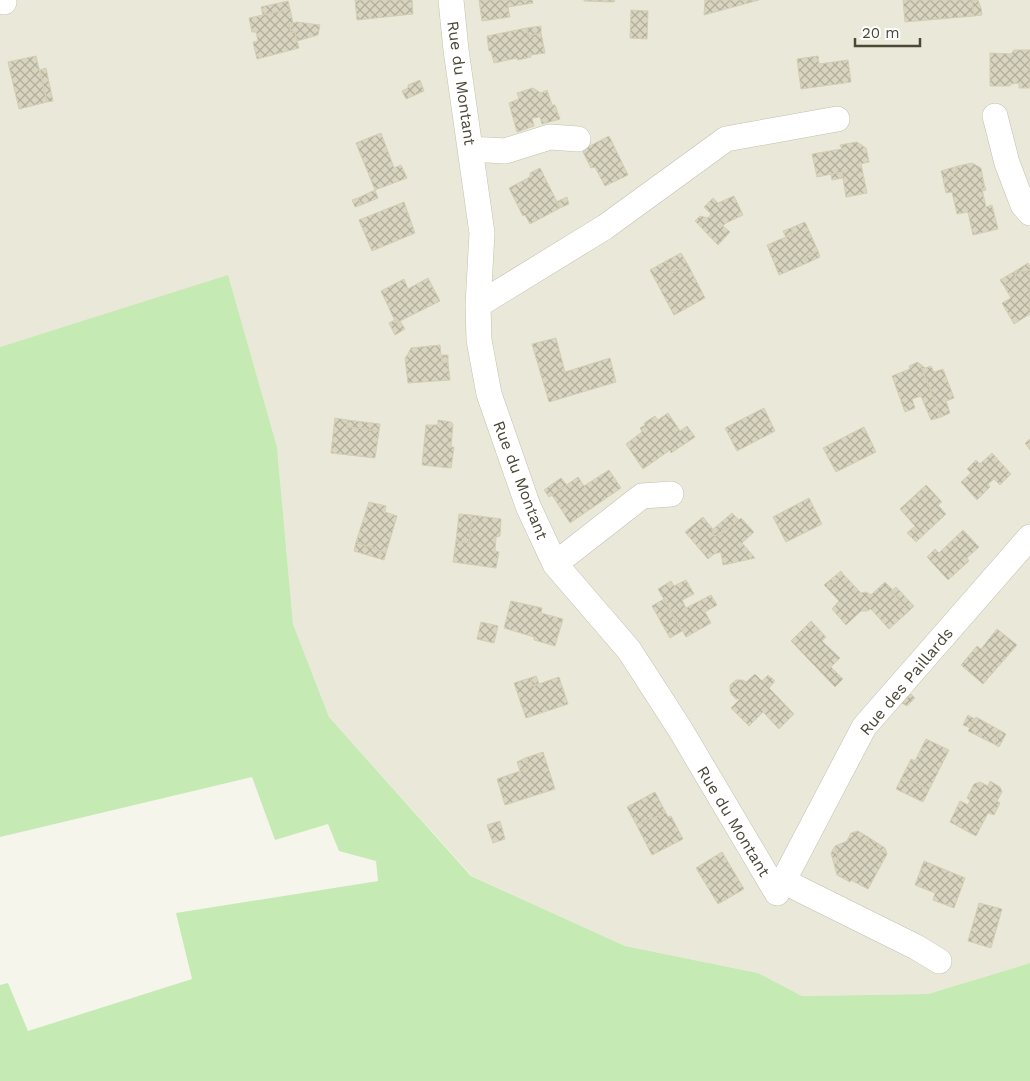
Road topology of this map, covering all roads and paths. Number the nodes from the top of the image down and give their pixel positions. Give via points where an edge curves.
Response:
1 (451, 0) edge
2 (995, 116) dead end
3 (837, 119) dead end
4 (578, 139) dead end
5 (470, 149) junction
6 (1030, 213) edge
7 (478, 306) junction
8 (671, 494) dead end
9 (1030, 537) edge
10 (555, 564) junction
11 (780, 887) junction
12 (939, 961) dead end

1 - 5 street, Rue du Montant
2 - 6 street via 1007,163 1023,205
3 - 7 street via 726,139 605,227
4 - 5 street via 550,137 505,151
5 - 7 street, Rue du Montant via 482,233
7 - 10 street, Rue du Montant via 479,340 490,394 528,506
8 - 10 street via 642,496
9 - 11 street, Rue des Paillards via 864,727
10 - 11 street, Rue du Montant via 628,650
11 - 12 street, Rue du Montant via 916,947

